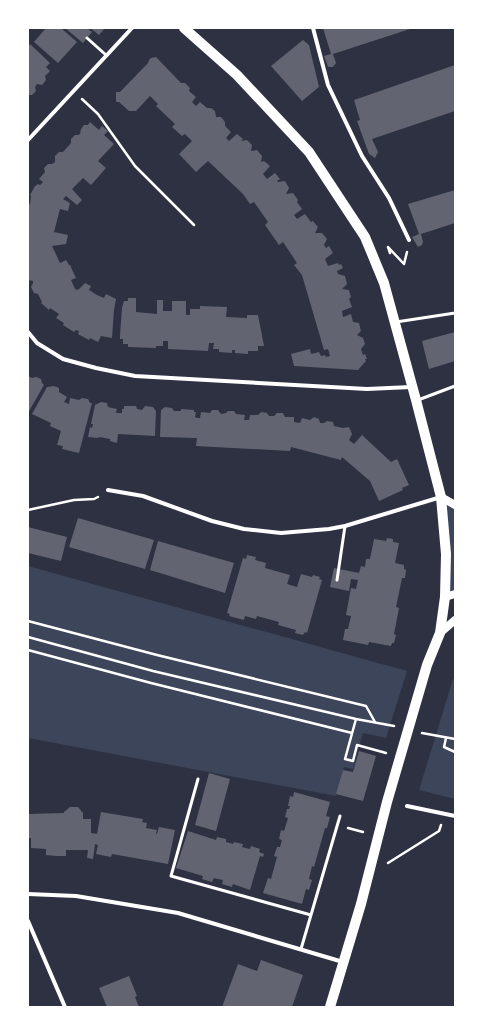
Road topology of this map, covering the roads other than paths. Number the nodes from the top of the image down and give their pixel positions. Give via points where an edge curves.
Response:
1 (132, 28) edge
2 (184, 28) edge
3 (313, 28) edge
4 (87, 38) dead end
5 (106, 55) junction
6 (28, 140) edge
7 (409, 240) road end
8 (455, 313) edge
9 (395, 322) junction
10 (28, 332) edge
11 (455, 386) edge
12 (413, 387) junction
13 (416, 400) junction
14 (108, 490) road end
15 (441, 497) junction
16 (455, 505) edge
17 (345, 526) junction
18 (337, 580) dead end
19 (450, 596) edge
20 (455, 620) edge
21 (440, 633) junction
22 (198, 779) dead end
23 (407, 806) dead end
24 (340, 816) dead end
25 (455, 816) edge
26 (28, 894) edge
27 (312, 915) junction
28 (28, 921) edge
29 (301, 949) junction
30 (344, 962) junction
31 (65, 1007) edge
32 (330, 1007) edge

1 - 5 street
2 - 9 main road via 237,75 309,152 365,237 384,283
3 - 7 street via 328,85 362,156 389,198
4 - 5 lane
5 - 6 street
8 - 9 lane
9 - 12 main road
10 - 12 street via 37,343 63,359 135,376 367,390
11 - 13 lane
12 - 13 main road
13 - 15 main road
14 - 17 street via 143,496 212,521 244,529 281,533 329,530
15 - 16 main road
15 - 17 street
15 - 19 main road
17 - 18 lane
19 - 21 main road
20 - 21 main road
21 - 30 main road via 427,665 404,743
22 - 27 lane via 171,876
23 - 25 street
24 - 27 lane
26 - 29 street via 76,896 178,913
27 - 29 lane
28 - 31 street
29 - 30 street
30 - 32 main road

